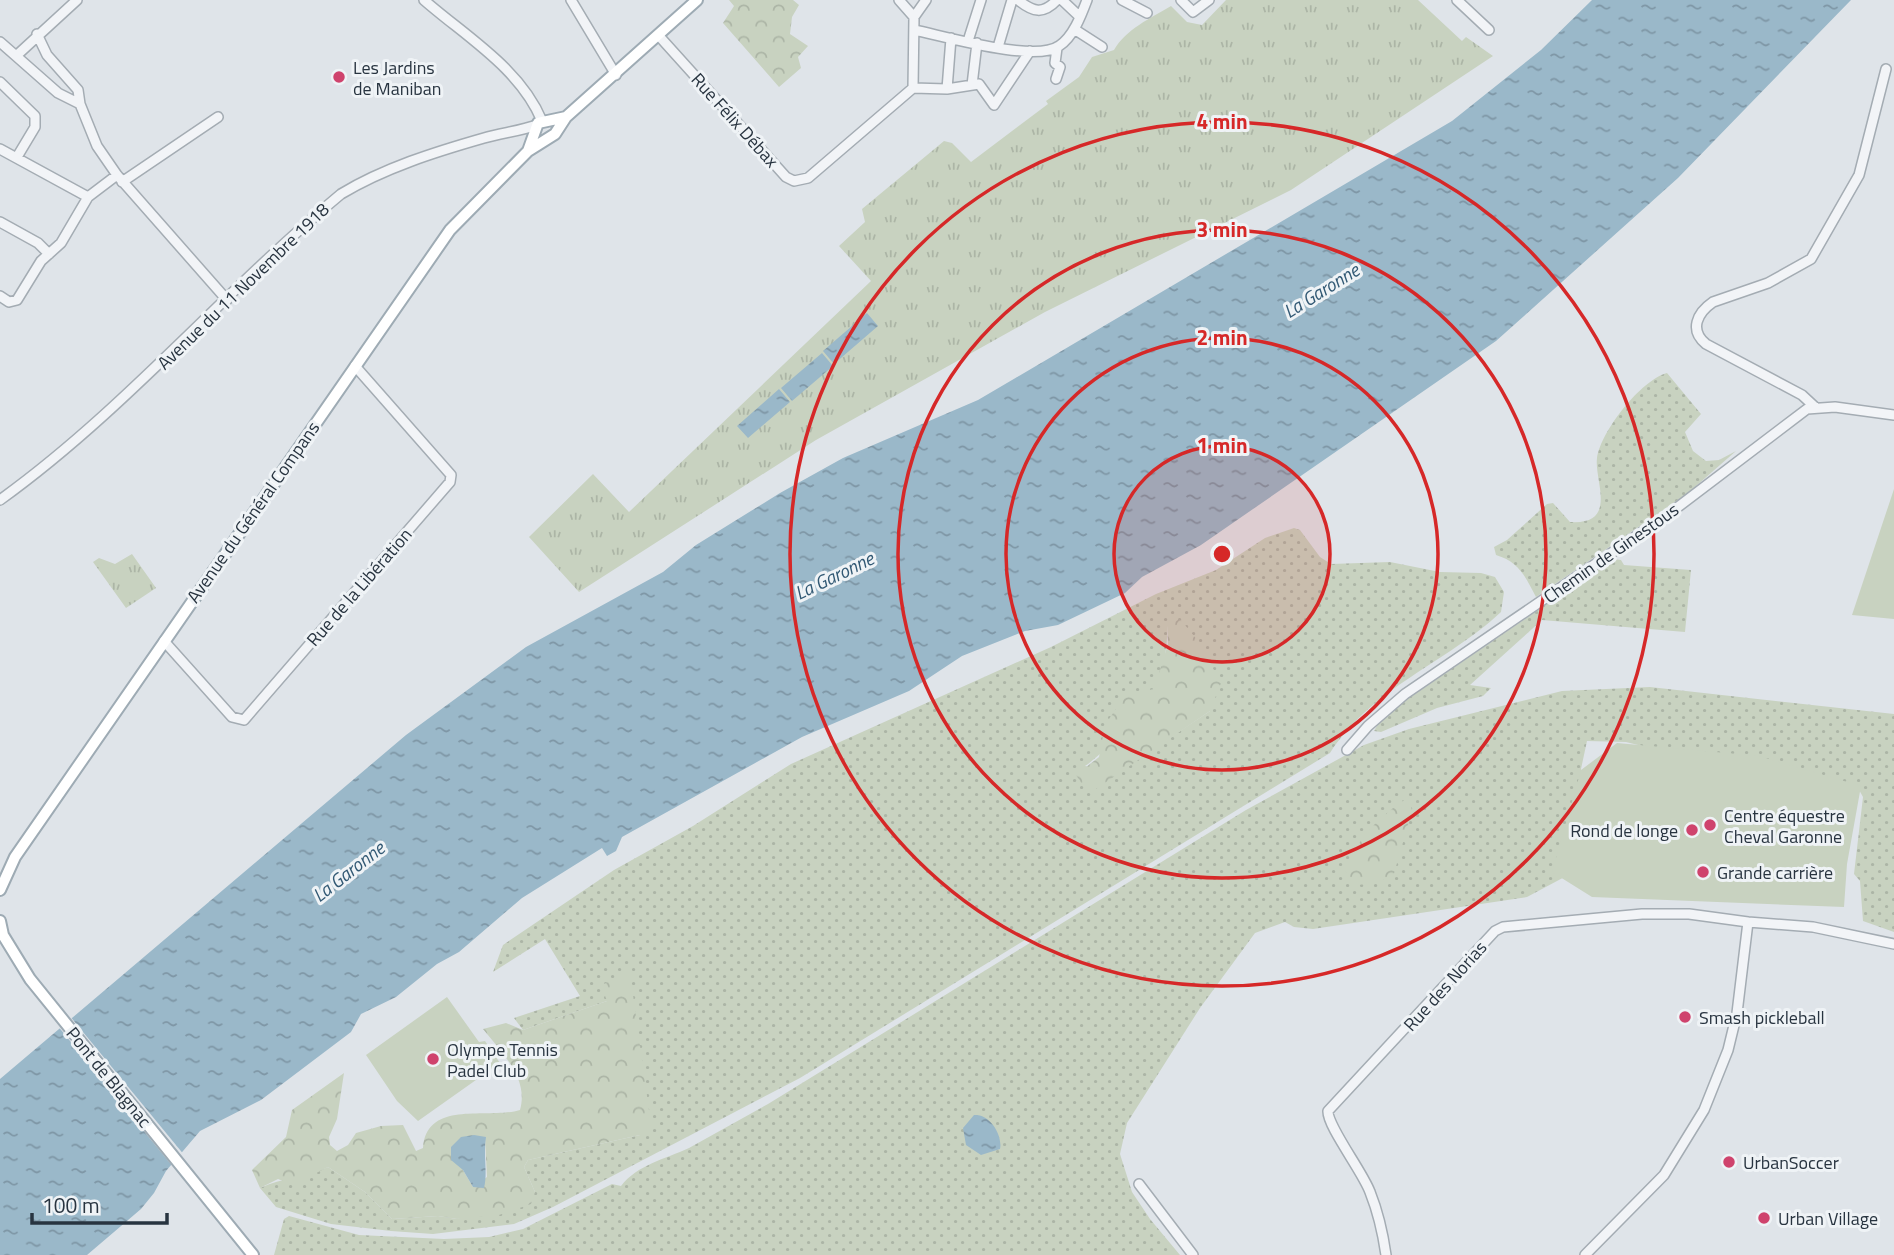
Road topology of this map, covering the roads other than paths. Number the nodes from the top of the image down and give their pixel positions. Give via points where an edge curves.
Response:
1 (77, 0) edge
2 (424, 0) edge
3 (571, 0) edge
4 (697, 0) edge
5 (899, 0) edge
6 (926, 0) edge
7 (981, 0) edge
8 (1015, 0) edge
9 (1059, 0) edge
10 (1087, 0) edge
11 (1122, 0) edge
12 (1181, 0) edge
13 (1209, 0) edge
14 (1457, 0) edge
15 (1147, 13) dead end
16 (914, 17) junction
17 (1080, 17) junction
18 (1074, 29) junction
19 (914, 30) junction
20 (1489, 30) dead end
21 (37, 34) junction
22 (659, 36) junction
23 (951, 38) junction
24 (0, 41) edge
25 (972, 42) junction
26 (998, 47) junction
27 (1102, 47) dead end
28 (1057, 48) junction
29 (1030, 51) junction
30 (16, 56) junction
31 (1886, 69) dead end
32 (616, 75) junction
33 (1056, 79) dead end
34 (69, 80) junction
35 (0, 82) edge
36 (972, 85) junction
37 (913, 88) junction
38 (947, 89) junction
39 (58, 93) junction
40 (80, 104) junction
41 (218, 117) dead end
42 (542, 130) junction
43 (0, 149) edge
44 (17, 157) junction
45 (120, 179) junction
46 (88, 197) junction
47 (0, 222) edge
48 (49, 254) junction
49 (0, 296) edge
50 (227, 300) junction
51 (355, 366) junction
52 (1816, 408) junction
53 (1894, 415) edge
54 (0, 500) edge
55 (164, 641) junction
56 (1347, 750) dead end
57 (0, 890) edge
58 (0, 921) edge
59 (1748, 922) junction
60 (2, 934) edge
61 (1894, 944) edge
62 (1139, 1184) dead end
63 (253, 1255) edge
64 (1193, 1255) edge
65 (1386, 1255) edge
66 (1585, 1255) edge

1 - 21 street
2 - 42 street via 519,84
3 - 32 street
4 - 22 main road, Avenue du Général Compans
5 - 16 street
6 - 16 street
7 - 25 street
8 - 9 street via 1042,11
8 - 26 street
9 - 17 street
10 - 17 street
11 - 15 street
12 - 13 street via 1193,12
14 - 20 street
16 - 19 street
17 - 18 street
18 - 27 street
18 - 28 street
19 - 23 street
19 - 37 street
21 - 30 street
21 - 34 street via 47,55
22 - 32 main road, Avenue du Général Compans
22 - 37 street, Rue Félix Débax via 794,181 808,178
23 - 25 street
23 - 38 street
24 - 30 street
25 - 26 street
25 - 36 street
26 - 29 street
28 - 29 street
28 - 33 street via 1055,63 1060,67
29 - 36 street via 994,105 984,87
30 - 39 street
31 - 52 street via 1859,175 1811,260 1768,283 1713,302 1696,323 1706,344 1802,395
32 - 42 main road, Avenue du Général Compans via 566,117
34 - 39 street
34 - 40 street via 78,90
35 - 44 street via 35,116 35,127
36 - 38 street
37 - 38 street
39 - 40 street
40 - 45 street via 97,146
41 - 45 street
42 - 50 street, Avenue du 11 Novembre 1918 via 483,138 370,177 317,214
42 - 51 main road, Avenue du Général Compans via 528,151 450,230
43 - 44 street
44 - 46 street
45 - 46 street
45 - 50 street
46 - 48 street via 61,243
47 - 48 street
48 - 49 street via 17,300 9,302
50 - 54 street, Avenue du 11 Novembre 1918 via 107,415
51 - 55 main road, Avenue du Général Compans
51 - 55 street, Rue de la Libération via 451,475 450,482 244,720 232,717
52 - 53 street
52 - 56 street, Chemin de Ginestous via 1807,409 1670,513 1405,694
55 - 57 main road, Avenue du Général Compans via 15,857
58 - 60 main road, Pont de Blagnac
59 - 61 street via 1813,927
59 - 65 street, Rue des Norias via 1689,914 1642,914 1495,931 1328,1111 1328,1121 1370,1191
59 - 66 street via 1737,1013 1704,1110 1664,1175
60 - 63 main road, Pont de Blagnac via 30,979
62 - 64 street

